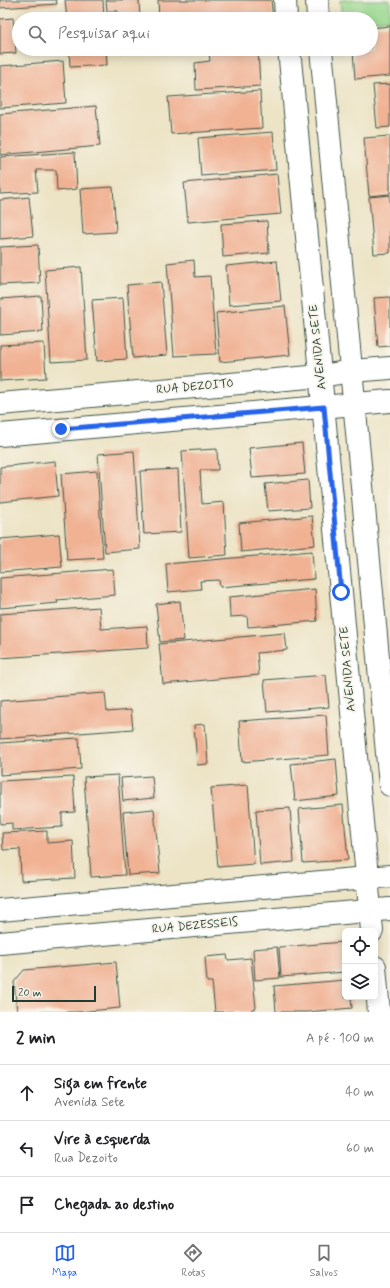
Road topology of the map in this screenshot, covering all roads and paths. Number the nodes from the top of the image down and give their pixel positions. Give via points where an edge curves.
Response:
1 (284, 0) edge
2 (316, 0) edge
3 (285, 12) edge
4 (317, 12) edge
5 (290, 56) edge
6 (322, 56) edge
7 (390, 368) edge
8 (352, 371) junction
9 (321, 376) junction
10 (390, 401) edge
11 (0, 404) edge
12 (355, 405) junction
13 (324, 407) junction
14 (0, 435) edge
15 (390, 785) edge
16 (390, 876) edge
17 (367, 878) junction
18 (0, 910) edge
19 (377, 917) edge
20 (0, 943) edge
21 (378, 1000) edge
22 (379, 1012) edge

1 - 3 street
2 - 4 street
5 - 9 street, AVENIDA SETE
6 - 8 street
7 - 8 street, RUA DEZOITO
8 - 9 street, RUA DEZOITO
8 - 12 street
9 - 11 street, RUA DEZOITO
9 - 13 street, AVENIDA SETE
10 - 12 street
12 - 13 street
12 - 15 street
13 - 14 street
13 - 17 street, AVENIDA SETE
16 - 17 street
17 - 18 street
17 - 19 street, AVENIDA SETE
19 - 20 street, RUA DEZESSEIS
21 - 22 street

